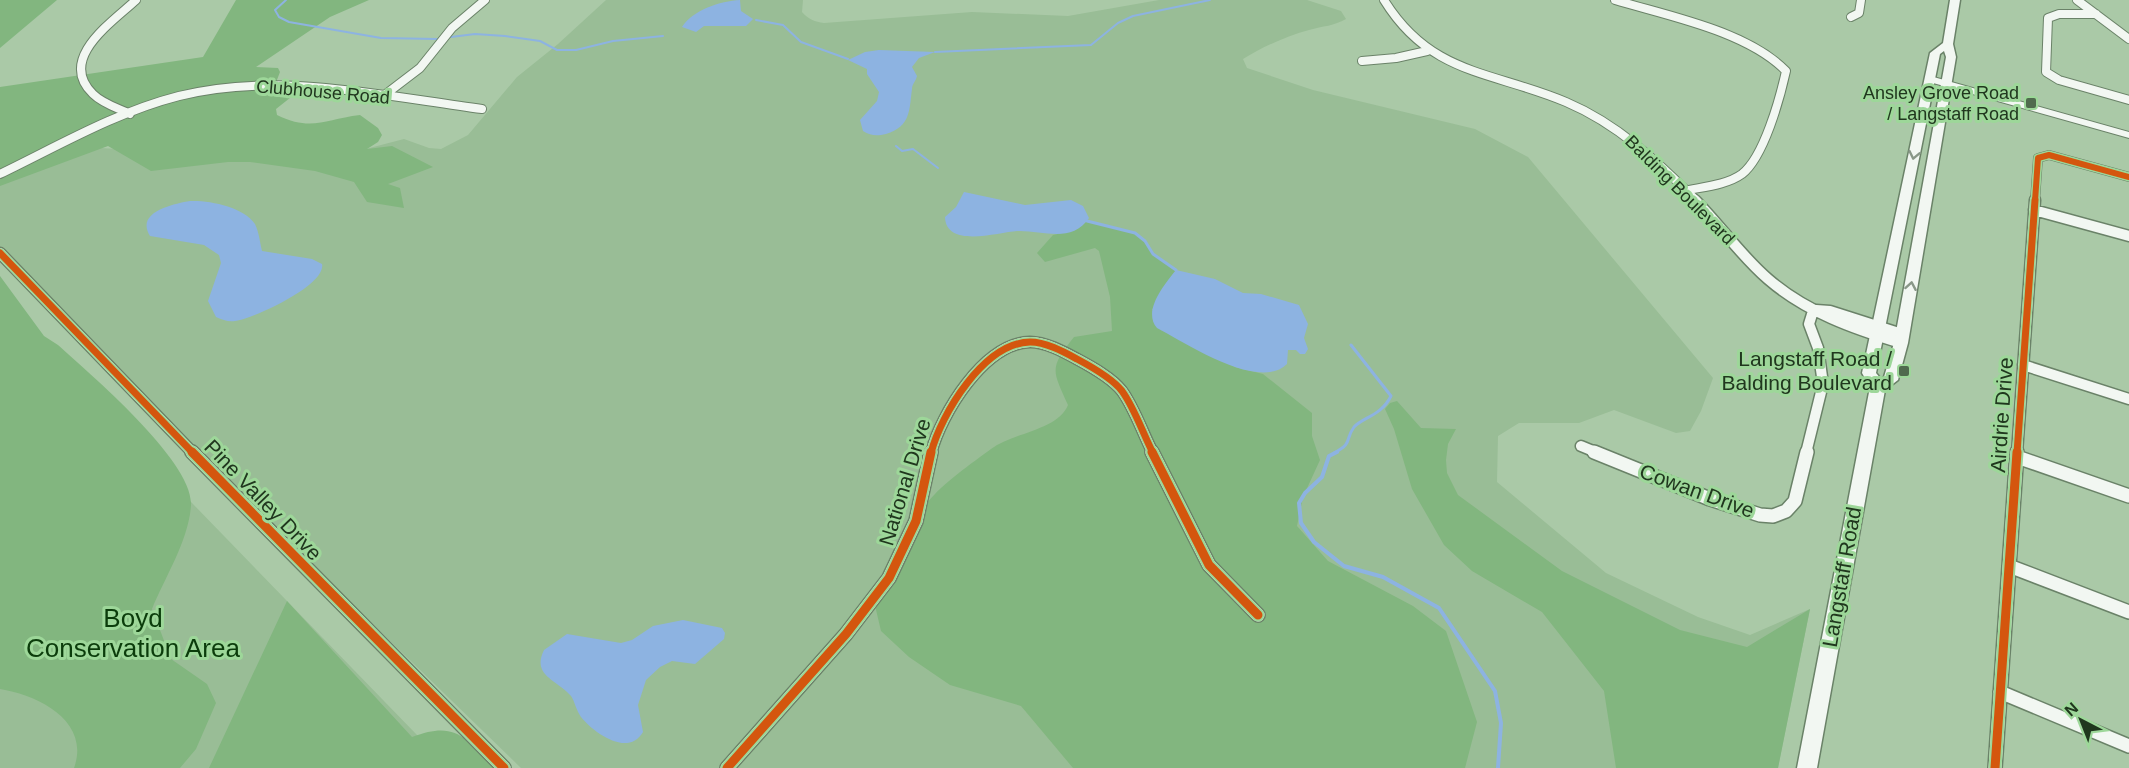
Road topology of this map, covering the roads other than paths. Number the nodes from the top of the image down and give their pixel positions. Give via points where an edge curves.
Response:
1 (136, 0) edge
2 (485, 0) edge
3 (1384, 0) edge
4 (1614, 0) edge
5 (1861, 0) edge
6 (1955, 0) edge
7 (2077, 0) edge
8 (2096, 14) junction
9 (1851, 17) dead end
10 (2129, 39) edge
11 (1948, 44) junction
12 (1427, 51) junction
13 (1362, 61) dead end
14 (1930, 79) junction
15 (1946, 84) junction
16 (382, 97) junction
17 (2129, 100) edge
18 (482, 109) dead end
19 (130, 114) junction
20 (2129, 135) edge
21 (0, 174) edge
22 (2129, 177) edge
23 (1684, 190) junction
24 (2034, 210) junction
25 (2129, 236) edge
26 (0, 254) edge
27 (1813, 311) junction
28 (1878, 332) junction
29 (1901, 339) junction
30 (2023, 365) junction
31 (1878, 387) junction
32 (2129, 399) edge
33 (1581, 446) dead end
34 (2017, 457) junction
35 (2129, 496) edge
36 (2009, 566) junction
37 (2129, 612) edge
38 (1258, 615) dead end
39 (2000, 692) junction
40 (2129, 747) edge
41 (504, 768) edge
42 (727, 768) edge
43 (1807, 768) edge
44 (1995, 768) edge

1 - 19 street via 94,39 81,59 80,76 90,91
2 - 16 street via 452,28 420,68
3 - 12 street, Balding Boulevard via 1399,26
4 - 23 street via 1755,48 1776,59 1786,71 1749,168 1732,178
5 - 9 street via 1859,13
6 - 11 main road, Langstaff Road
7 - 8 street
8 - 10 street
8 - 17 street via 2059,14 2048,18 2046,72 2059,80
11 - 14 main road, Langstaff Road via 1935,53
11 - 15 main road, Langstaff Road via 1951,57
12 - 13 street
12 - 23 street, Balding Boulevard via 1600,118 1631,139
14 - 15 street
14 -> 28 main road, Langstaff Road
15 - 20 street
29 -> 15 main road, Langstaff Road
16 - 18 street, Clubhouse Road
16 - 19 street, Clubhouse Road via 300,87 249,86 181,96
19 - 21 street, Clubhouse Road
22 - 24 street, Airdrie Drive via 2060,157 2040,156
23 - 27 street, Balding Boulevard via 1767,278
24 - 25 street
24 - 30 street, Airdrie Drive
26 - 41 street, Pine Valley Drive
27 - 28 street, Balding Boulevard via 1834,321
27 - 33 street, Cowan Drive via 1809,324 1818,348 1823,384 1795,501 1789,510 1773,516 1739,508
28 - 29 street, Balding Boulevard
28 - 31 main road, Langstaff Road via 1869,373
29 - 31 main road, Langstaff Road via 1891,380
30 - 32 street
30 - 34 street, Airdrie Drive
31 - 43 main road, Langstaff Road
34 - 35 street
34 - 36 street, Airdrie Drive
36 - 37 street
36 - 39 street, Airdrie Drive
38 - 42 street, National Drive via 1209,565 1122,391 1086,364 1042,345 1018,344 980,371 945,414 904,553 881,590
39 - 40 street
39 - 44 street, Airdrie Drive

